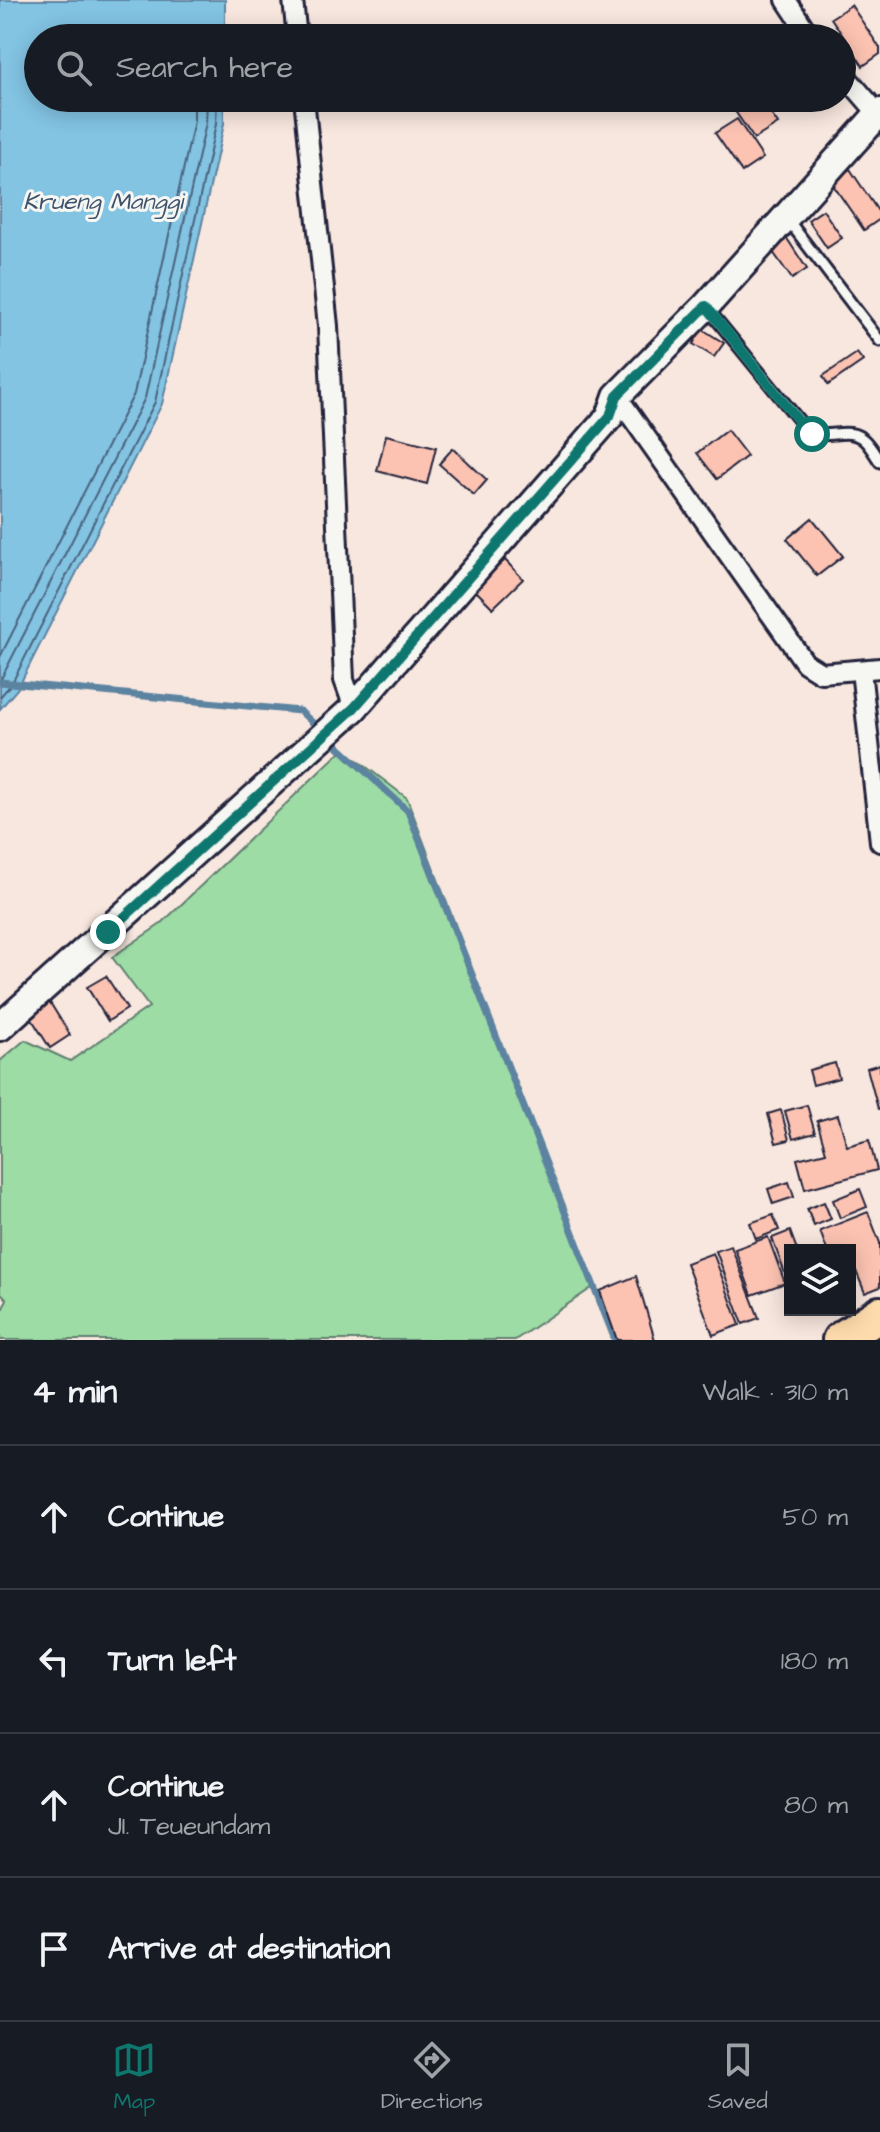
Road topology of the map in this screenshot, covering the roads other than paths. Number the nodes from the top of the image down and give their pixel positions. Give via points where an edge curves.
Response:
1 (293, 0) edge
2 (786, 0) edge
3 (296, 24) edge
4 (802, 24) edge
5 (856, 88) edge
6 (305, 112) edge
7 (879, 114) edge
8 (786, 217) junction
9 (706, 306) junction
10 (880, 341) edge
11 (617, 396) junction
12 (880, 462) edge
13 (871, 669) edge
14 (354, 708) junction
15 (880, 842) edge
16 (0, 1027) edge
17 (880, 1314) edge
18 (840, 1340) edge

1 - 3 street
2 - 4 street
5 - 7 street
6 - 14 street via 328,326 344,680
7 - 8 street
8 - 9 street
8 - 10 lane
9 - 11 street
9 - 12 lane via 806,429 819,436 857,436
11 - 13 street via 798,656 821,673
11 - 14 street via 610,416
13 - 15 street
14 - 16 street
17 - 18 highway

